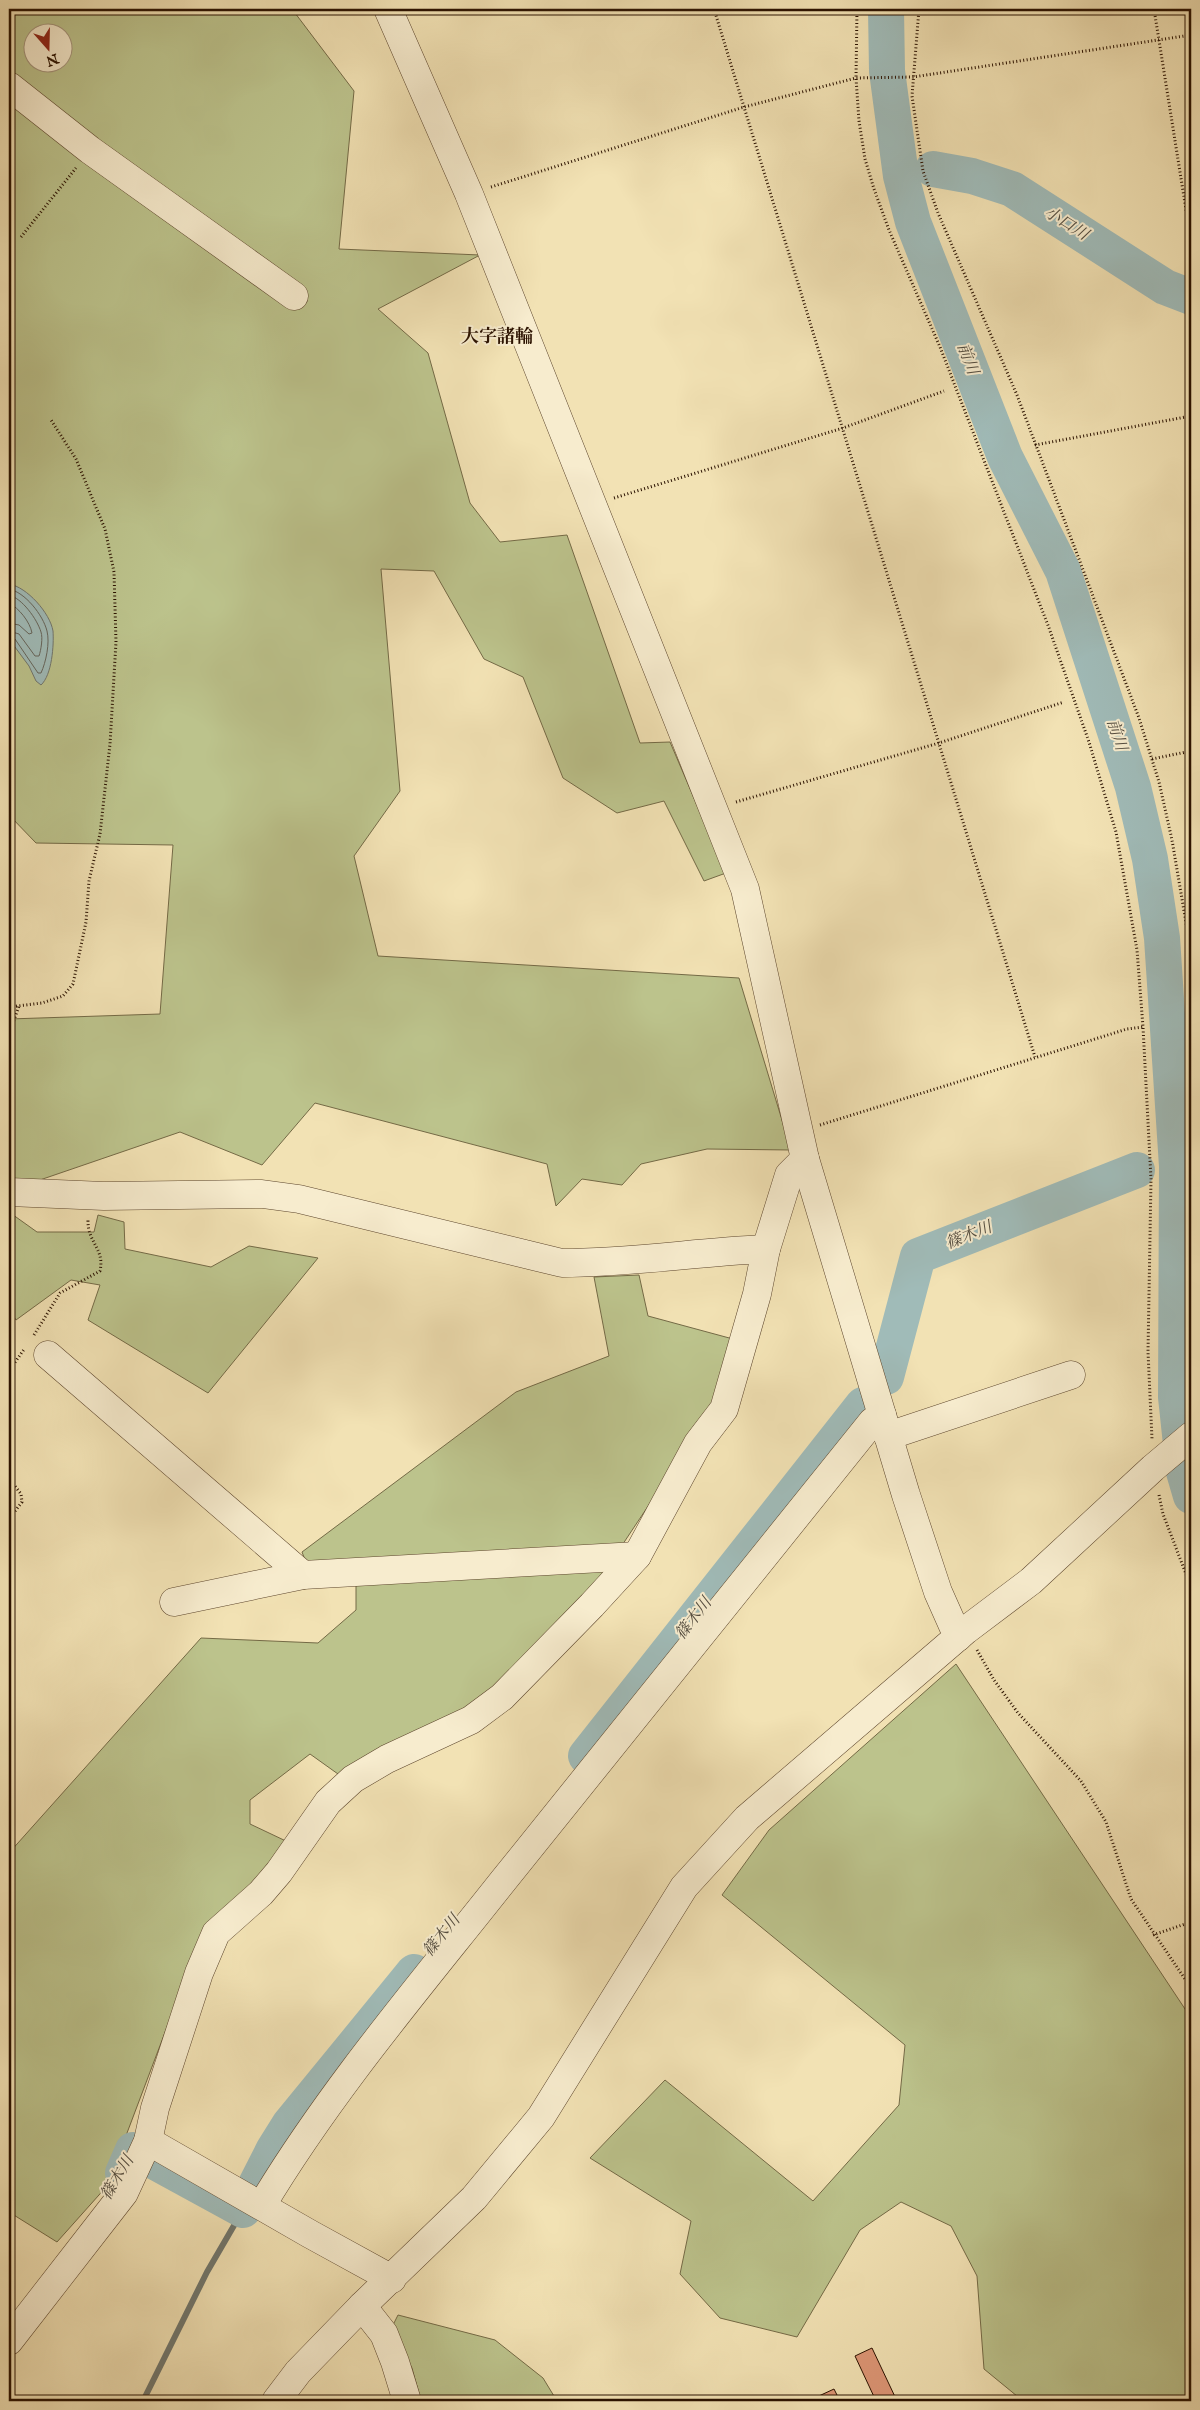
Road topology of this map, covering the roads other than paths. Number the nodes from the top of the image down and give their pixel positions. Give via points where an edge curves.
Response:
1 (388, 9) edge
2 (9, 86) edge
3 (294, 296) dead end
4 (805, 1159) junction
5 (9, 1192) edge
6 (766, 1249) junction
7 (48, 1355) dead end
8 (1071, 1375) dead end
9 (885, 1425) junction
10 (1186, 1439) edge
11 (637, 1556) junction
12 (303, 1575) junction
13 (174, 1602) dead end
14 (962, 1633) junction
15 (148, 2141) junction
16 (262, 2205) junction
17 (392, 2279) junction
18 (362, 2306) junction
19 (9, 2342) edge
20 (276, 2401) edge
21 (407, 2401) edge

1 - 4 street via 469,194 745,889
2 - 3 street via 90,150
4 - 6 street via 789,1175
4 - 9 street
5 - 6 street via 90,1196 262,1194 299,1199 562,1263
6 - 11 street via 757,1294 724,1408 698,1443
7 - 12 street
8 - 9 street
9 - 14 street via 938,1592
9 - 16 street via 872,1422 465,1929 299,2145
10 - 14 street via 1031,1581
11 - 12 street
11 - 15 street via 502,1698 472,1720 353,1778 328,1802 261,1893 216,1933 193,1991 155,2108
12 - 13 street
14 - 17 street via 747,1818 684,1887 541,2117 474,2198
15 - 16 street
15 - 19 street via 124,2193
16 - 17 street
17 - 18 street
18 - 20 street via 298,2372
18 - 21 street via 384,2334

